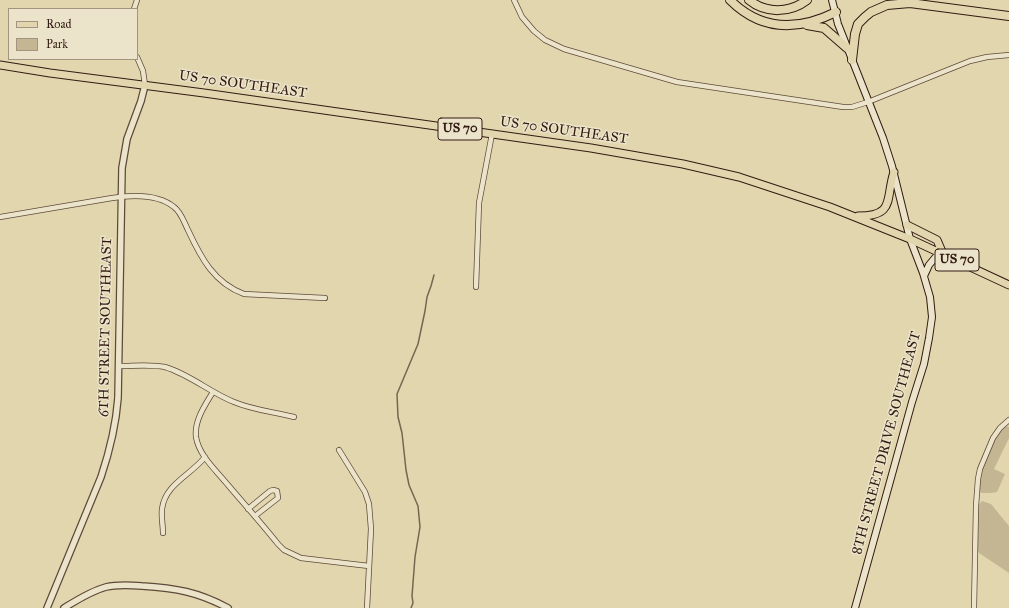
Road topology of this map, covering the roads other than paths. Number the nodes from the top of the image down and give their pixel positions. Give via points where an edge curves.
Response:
1 (514, 0) edge
2 (730, 0) edge
3 (749, 0) edge
4 (807, 0) edge
5 (832, 0) edge
6 (836, 12) junction
7 (1009, 16) edge
8 (798, 25) junction
9 (847, 48) junction
10 (1009, 55) edge
11 (138, 60) edge
12 (852, 60) junction
13 (0, 64) edge
14 (145, 85) junction
15 (868, 102) junction
16 (492, 134) junction
17 (894, 172) junction
18 (121, 197) junction
19 (854, 216) junction
20 (0, 217) edge
21 (907, 225) junction
22 (910, 239) junction
23 (941, 253) junction
24 (924, 276) junction
25 (1009, 285) edge
26 (476, 287) dead end
27 (325, 298) dead end
28 (119, 366) junction
29 (213, 392) junction
30 (294, 417) dead end
31 (1009, 420) edge
32 (339, 450) dead end
33 (205, 457) junction
34 (248, 509) junction
35 (255, 516) junction
36 (163, 534) dead end
37 (369, 566) junction
38 (47, 608) edge
39 (64, 608) edge
40 (228, 608) edge
41 (367, 608) edge
42 (855, 608) edge
43 (974, 608) edge

1 - 15 street via 526,23 551,44 667,79 843,108
2 - 8 highway via 758,20 776,25
3 - 4 highway via 766,9 780,10 796,7
5 - 6 main road, 8TH STREET DRIVE SOUTHEAST
6 - 8 highway via 816,21
6 - 9 main road, 8TH STREET DRIVE SOUTHEAST
7 - 12 highway via 910,3 887,5 872,12 858,24
8 - 9 highway via 824,28
9 - 12 main road, 8TH STREET DRIVE SOUTHEAST
10 - 15 street via 970,61
11 - 14 street
12 - 15 main road, 8TH STREET DRIVE SOUTHEAST
13 - 14 main road, US 70 SOUTHEAST / US 70
14 - 16 main road, US 70 SOUTHEAST / US 70
14 - 18 street, 6TH STREET SOUTHEAST via 125,148
15 - 17 main road, 8TH STREET DRIVE SOUTHEAST
16 - 19 main road, US 70 SOUTHEAST / US 70 via 626,153 739,177
16 - 26 street via 479,203
17 - 19 main road via 887,207 876,215
17 - 21 main road, 8TH STREET DRIVE SOUTHEAST
18 - 20 street
18 - 27 street via 154,198 174,207 181,215 204,262 232,290 244,294
18 - 28 street, 6TH STREET SOUTHEAST
19 - 22 main road, US 70 SOUTHEAST / US 70
21 - 22 main road, 8TH STREET DRIVE SOUTHEAST
21 - 23 main road via 937,240
22 - 23 main road, US 70 SOUTHEAST / US 70
22 - 24 main road, 8TH STREET DRIVE SOUTHEAST
23 - 24 main road
23 - 25 main road, US 70 SOUTHEAST / US 70
24 - 42 main road, 8TH STREET DRIVE SOUTHEAST via 932,317 927,351
28 - 29 street via 165,367
28 - 38 street, 6TH STREET SOUTHEAST via 117,418 108,456
29 - 30 street via 235,403
29 - 33 street via 202,411 196,429 197,442
31 - 43 street via 993,438 978,479
32 - 37 street via 365,492 369,504
33 - 34 street
33 - 36 street via 165,497 162,510
34 - 35 street
34 - 35 street via 270,491 277,491 278,498
35 - 37 street via 278,544 291,554 311,560
37 - 41 street
39 - 40 street via 100,589 115,585 185,590

